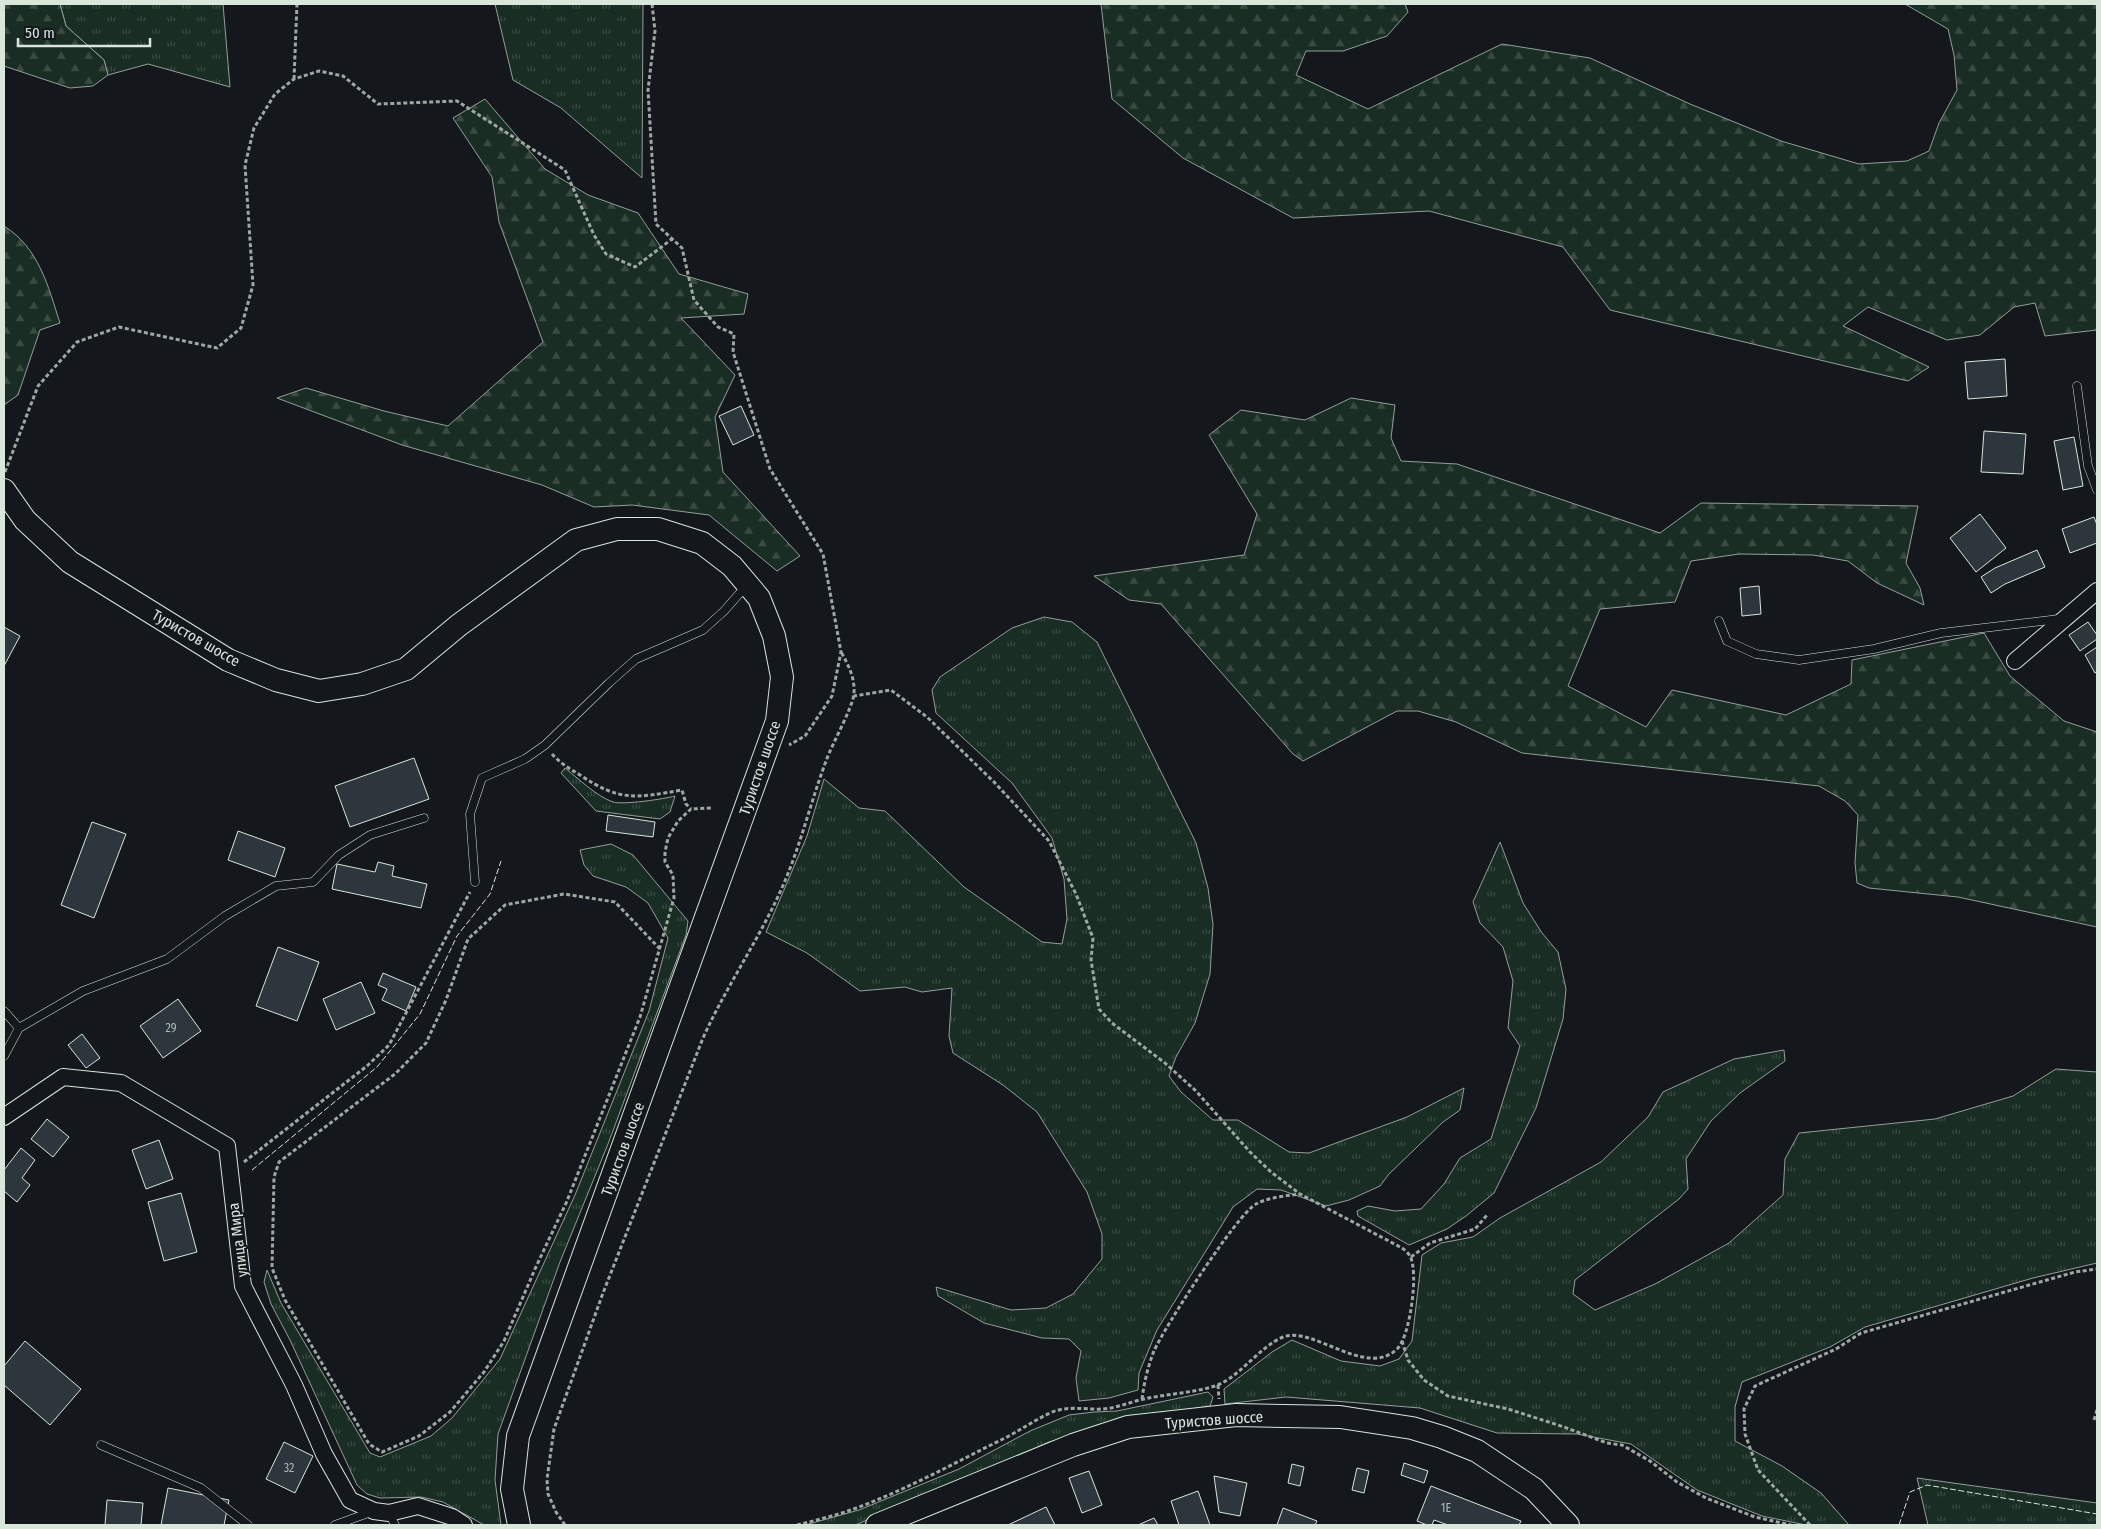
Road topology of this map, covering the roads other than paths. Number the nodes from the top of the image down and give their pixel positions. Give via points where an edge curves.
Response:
1 (2078, 386) dead end
2 (4, 490) edge
3 (2097, 490) edge
4 (748, 584) junction
5 (2097, 592) edge
6 (2067, 618) junction
7 (1719, 621) dead end
8 (2015, 661) dead end
9 (424, 818) dead end
10 (475, 882) road end
11 (4, 1010) edge
12 (19, 1028) junction
13 (4, 1056) edge
14 (4, 1117) edge
15 (101, 1445) dead end
16 (386, 1516) edge
17 (516, 1521) edge
18 (248, 1525) edge
19 (335, 1525) edge
20 (464, 1525) edge
21 (877, 1525) edge
22 (1568, 1525) edge

1 - 3 lane via 2088,466
2 - 4 main road, Туристов шоссе via 25,520 70,562 228,660 276,680 319,691 362,684 406,669 459,625 576,540 618,529 658,529 702,543 732,566
4 - 10 lane via 703,630 636,660 545,745 525,759 482,778 470,814
4 - 17 main road, Туристов шоссе via 759,598 774,636 782,678 777,720 518,1436 512,1489
5 - 6 street
6 - 7 lane via 1941,633 1874,649 1799,660 1756,654 1727,641
6 - 8 street
9 - 12 lane via 370,835 339,855 313,882 276,886 225,916 167,959 83,991
11 - 12 lane
12 - 13 lane
14 - 16 street, улица Мира via 63,1077 121,1083 227,1146 243,1286 294,1385 324,1454 350,1500
15 - 18 lane via 201,1488
16 - 19 lane
16 - 20 street via 418,1506 452,1517
21 - 22 main road, Туристов шоссе via 1056,1451 1128,1427 1236,1415 1340,1417 1412,1428 1442,1437 1477,1451 1534,1489

